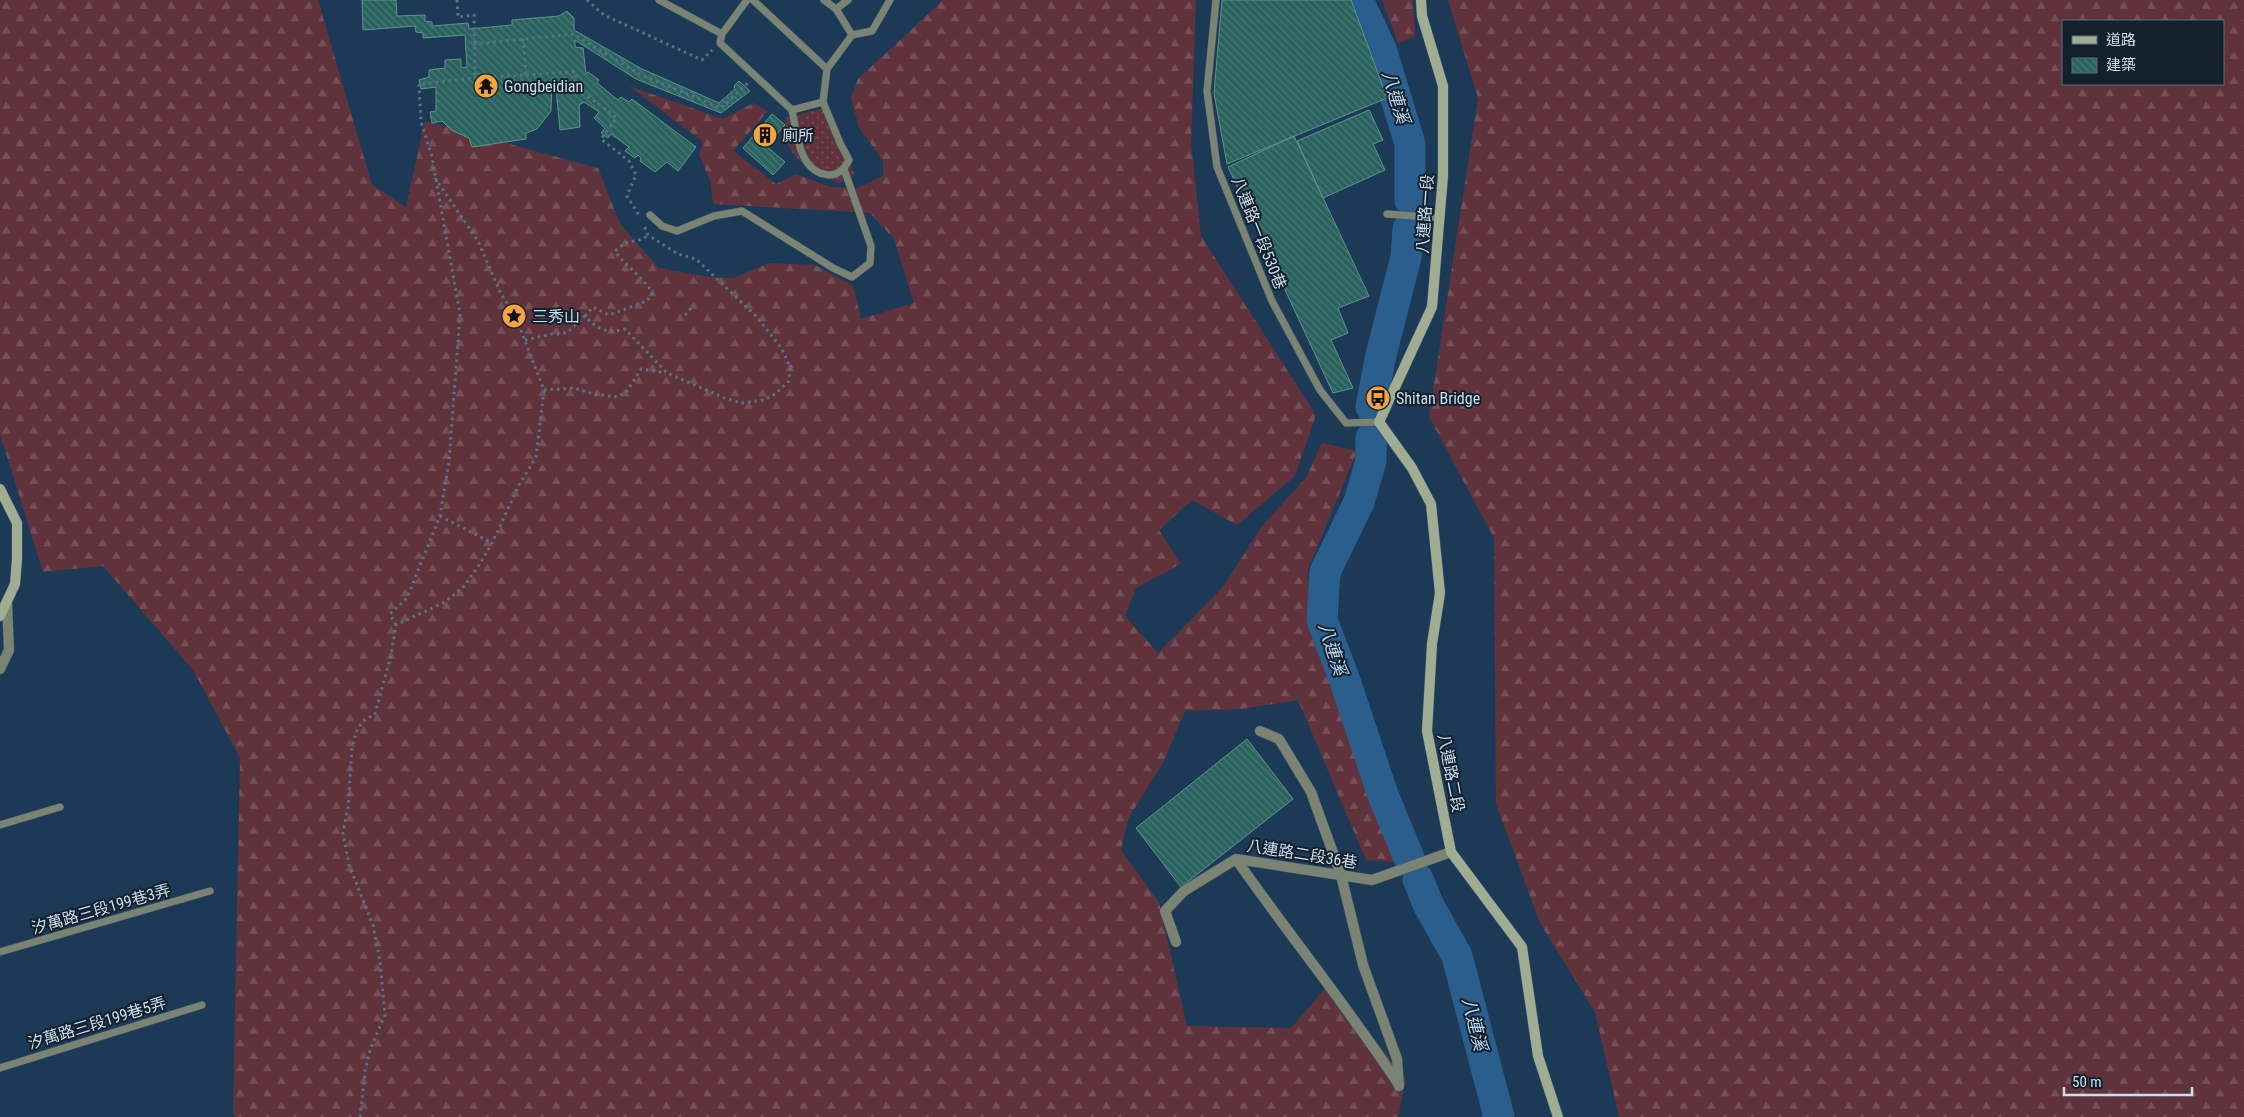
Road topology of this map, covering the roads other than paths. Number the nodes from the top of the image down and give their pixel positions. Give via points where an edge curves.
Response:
1 (659, 0) edge
2 (747, 0) edge
3 (752, 0) edge
4 (824, 0) edge
5 (848, 0) edge
6 (890, 0) edge
7 (1216, 0) edge
8 (1422, 0) edge
9 (836, 9) junction
10 (722, 34) junction
11 (852, 35) junction
12 (828, 69) junction
13 (823, 102) junction
14 (792, 110) junction
15 (844, 169) junction
16 (1387, 214) dead end
17 (650, 215) dead end
18 (1440, 218) junction
19 (1380, 422) junction
20 (0, 489) edge
21 (6, 603) junction
22 (0, 616) edge
23 (0, 669) edge
24 (1260, 731) dead end
25 (60, 807) dead end
26 (0, 825) edge
27 (1451, 852) junction
28 (1236, 859) junction
29 (1342, 875) junction
30 (210, 891) dead end
31 (1176, 942) dead end
32 (0, 952) edge
33 (202, 1005) dead end
34 (0, 1068) edge
35 (1558, 1117) edge

1 - 10 lane
2 - 10 lane
3 - 12 lane
4 - 9 lane
5 - 9 lane
6 - 11 lane via 872,31
7 - 19 lane, 八連路一段530巷 via 1207,91 1218,167 1272,301 1320,390 1346,423
8 - 18 street, 八連路一段 via 1422,16 1443,86
9 - 11 lane
10 - 14 lane via 720,43
11 - 12 lane
12 - 13 lane
13 - 14 lane
13 - 15 lane via 849,160
14 - 15 lane via 807,164 818,174 834,175
15 - 17 lane via 871,246 870,263 852,277 742,211 714,216 677,231 662,226
16 - 18 lane
18 - 19 street, 八連路一段 via 1432,307
19 - 27 street, 八連路二段 via 1412,468 1431,504 1440,593 1432,644 1427,731
20 - 21 street via 17,523 15,584
21 - 22 street
21 - 23 street via 9,650
24 - 29 street via 1279,739 1311,792
25 - 26 lane
27 - 29 street, 八連路二段36巷 via 1372,880
27 - 35 street, 八連路二段 via 1522,947 1538,1056
28 - 29 street, 八連路二段36巷
28 - 29 street via 1399,1086 1397,1059 1363,965
28 - 31 street, 八連路二段36巷 via 1184,891 1165,911
30 - 32 lane, 汐萬路三段199巷3弄
33 - 34 lane, 汐萬路三段199巷5弄

